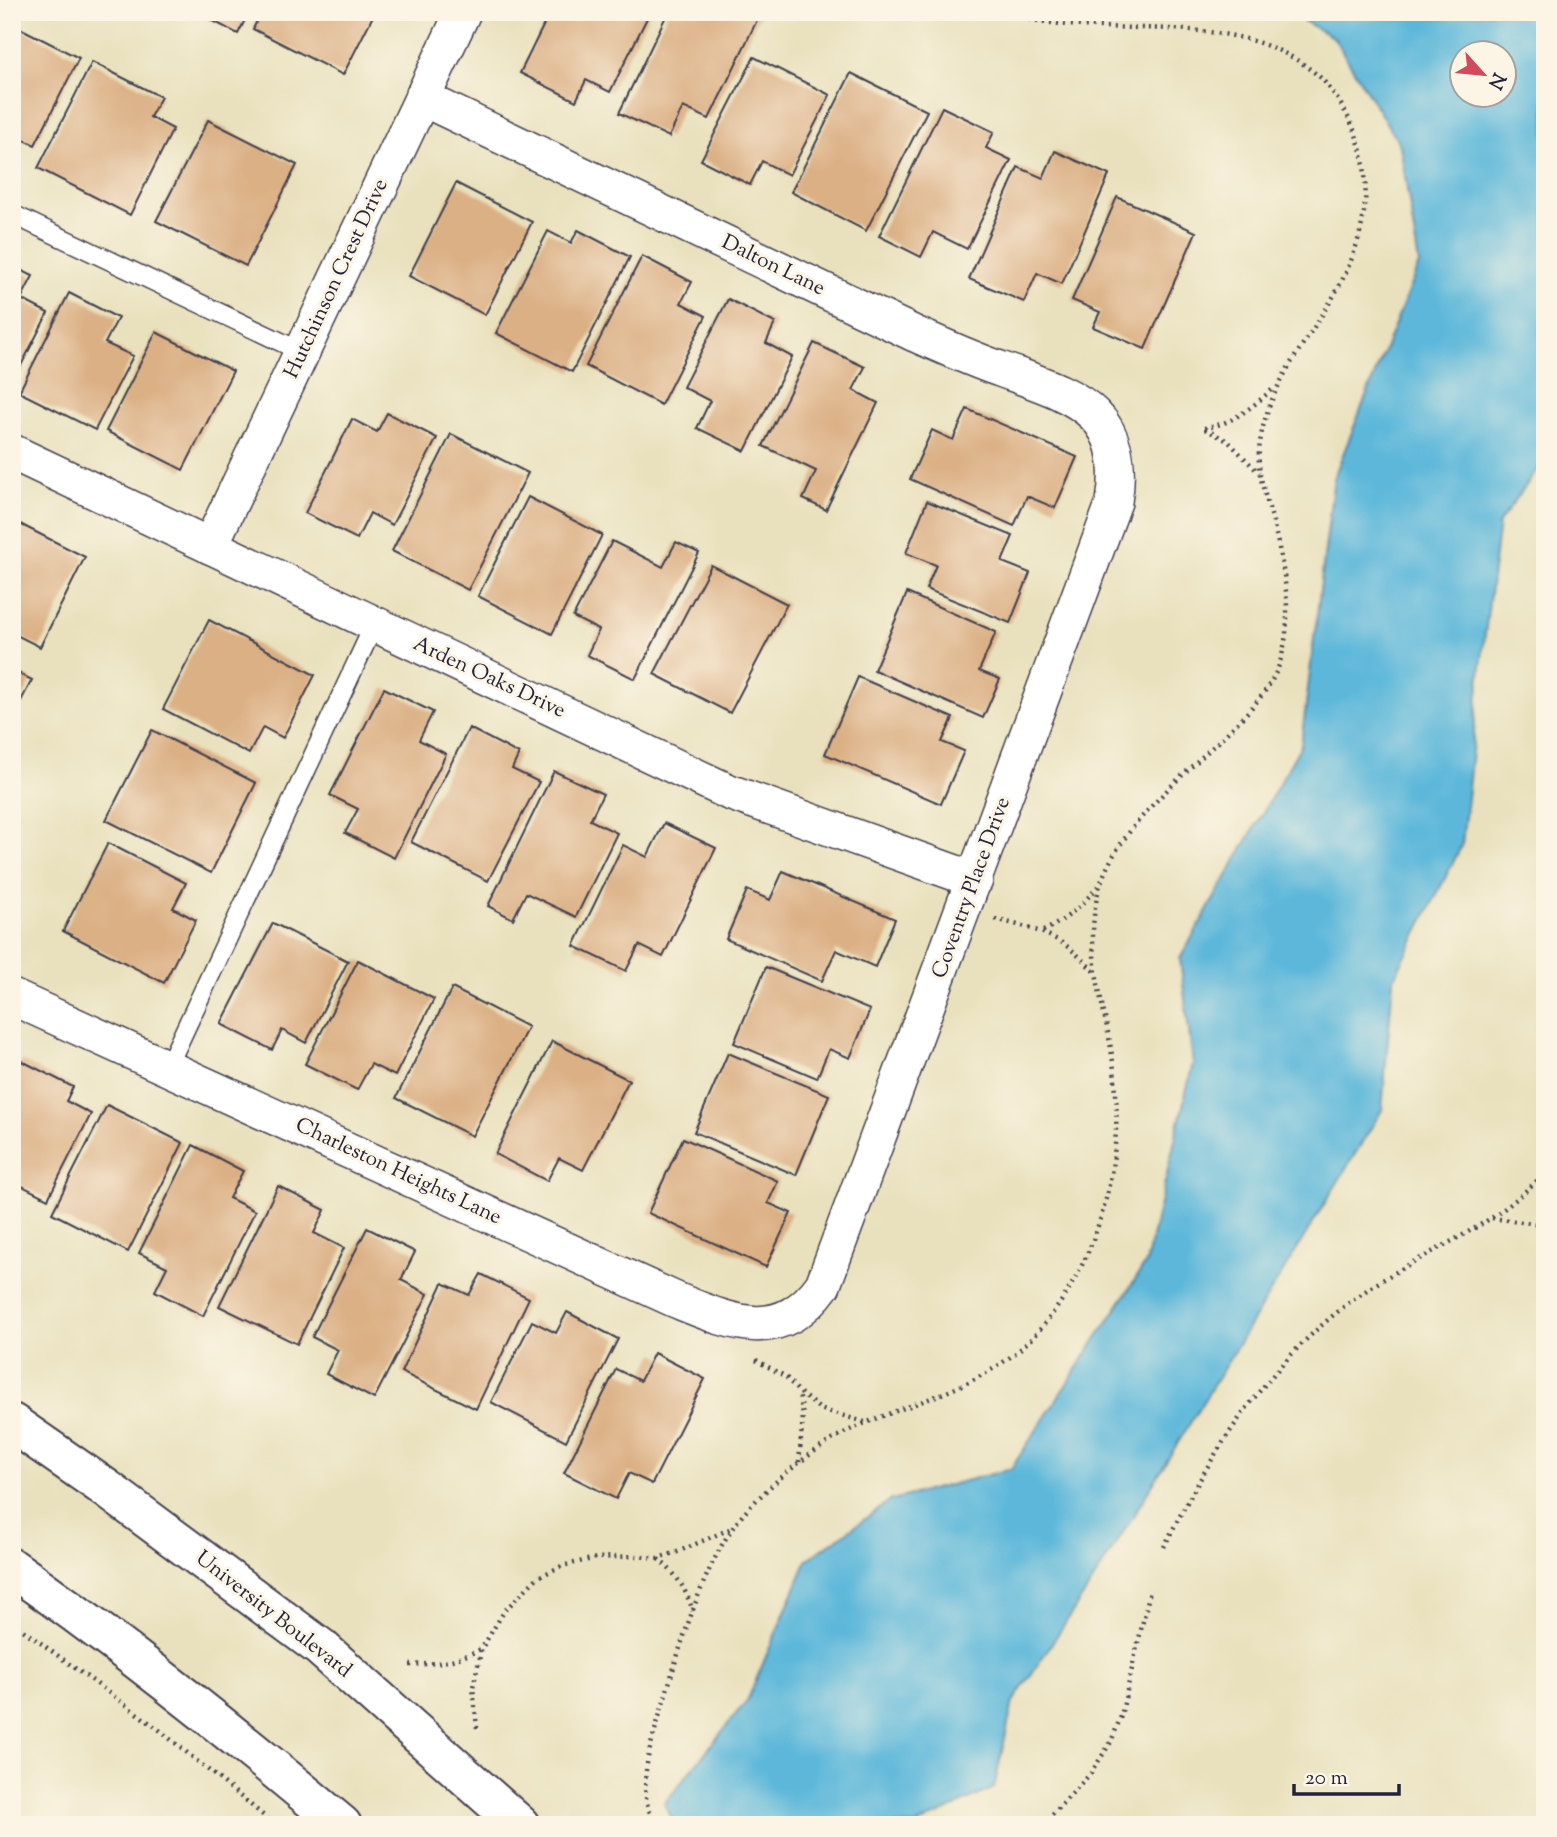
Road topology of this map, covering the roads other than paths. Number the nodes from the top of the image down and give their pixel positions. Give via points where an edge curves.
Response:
1 (463, 12) edge
2 (422, 98) junction
3 (12, 214) edge
4 (302, 352) junction
5 (1112, 444) joint
6 (12, 452) edge
7 (210, 546) junction
8 (375, 623) junction
9 (969, 895) junction
10 (12, 997) edge
11 (169, 1066) junction
12 (789, 1316) joint
13 (12, 1423) edge
14 (12, 1568) edge
15 (342, 1825) edge
16 (520, 1825) edge

1 - 2 street, Hutchinson Crest Drive
2 - 4 street, Hutchinson Crest Drive
2 - 5 street, Dalton Lane via 915,334 1070,396 1091,410
3 - 4 lane
4 - 7 street, Hutchinson Crest Drive
5 - 9 street, Coventry Place Drive via 1118,477 1114,502
6 - 7 street, Arden Oaks Drive
7 - 8 street, Arden Oaks Drive
8 - 9 street, Arden Oaks Drive via 729,792
8 - 11 lane
9 - 12 street, Coventry Place Drive via 832,1264 812,1300
10 - 11 street, Charleston Heights Lane
11 - 12 street, Charleston Heights Lane via 689,1305 748,1324
13 - 16 main road, University Boulevard via 320,1647
14 - 15 main road via 212,1717

